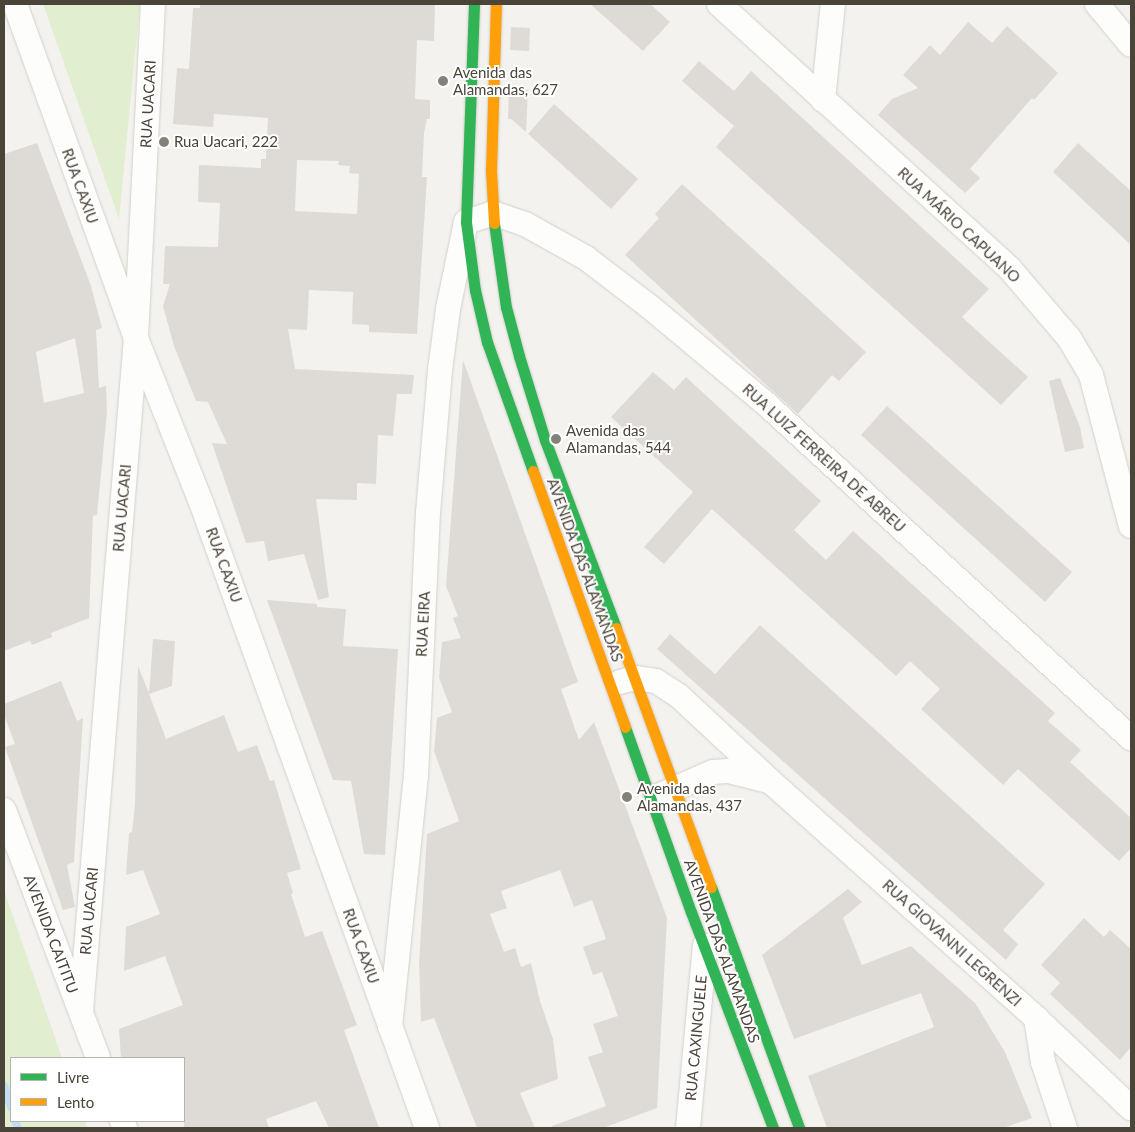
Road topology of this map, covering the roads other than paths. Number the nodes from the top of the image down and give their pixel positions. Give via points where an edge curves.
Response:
1 (15, 4) edge
2 (153, 4) edge
3 (474, 4) edge
4 (496, 4) edge
5 (719, 4) edge
6 (833, 4) edge
7 (1096, 4) edge
8 (1131, 45) edge
9 (823, 100) junction
10 (493, 213) junction
11 (466, 222) junction
12 (136, 338) junction
13 (1131, 526) edge
14 (635, 678) junction
15 (611, 684) junction
16 (1131, 738) edge
17 (770, 781) junction
18 (675, 788) junction
19 (650, 799) junction
20 (4, 810) edge
21 (721, 920) junction
22 (704, 947) junction
23 (81, 1011) junction
24 (1036, 1018) junction
25 (390, 1027) junction
26 (98, 1057) edge
27 (1131, 1108) edge
28 (427, 1128) edge
29 (688, 1128) edge
30 (773, 1128) edge
31 (799, 1128) edge
32 (1065, 1128) edge

1 - 12 street, RUA CAXIU
2 - 12 street, RUA UACARI
3 - 11 street, AVENIDA DAS ALAMANDAS
4 - 10 street, AVENIDA DAS ALAMANDAS via 491,171
5 - 9 street, RUA MÁRIO CAPUANO
6 - 9 street
7 - 8 street
9 - 13 street, RUA MÁRIO CAPUANO via 1010,269 1069,338 1090,374
10 - 11 street
10 - 14 street, AVENIDA DAS ALAMANDAS via 506,307 518,356 545,440
10 - 16 street, RUA LUIZ FERREIRA DE ABREU via 525,224 586,258 650,307 764,402
11 - 15 street, AVENIDA DAS ALAMANDAS via 487,342
11 - 25 street, RUA EIRA via 448,309 440,370 428,514 416,776
12 - 23 street, RUA UACARI
12 - 25 street, RUA CAXIU via 201,502
14 - 15 street, RUA GIOVANNI LEGRENZI
14 - 17 street, RUA GIOVANNI LEGRENZI via 656,681 679,696
14 - 18 street, AVENIDA DAS ALAMANDAS
15 - 19 street, AVENIDA DAS ALAMANDAS
17 - 18 street, RUA GIOVANNI LEGRENZI via 729,771 713,772
17 - 24 street, RUA GIOVANNI LEGRENZI
18 - 19 street, RUA GIOVANNI LEGRENZI
18 - 21 street, AVENIDA DAS ALAMANDAS
19 - 22 street, AVENIDA DAS ALAMANDAS
20 - 23 street, AVENIDA CAITITU
21 - 22 street
21 - 31 street, AVENIDA DAS ALAMANDAS
22 - 29 street, RUA CAXINGUELE
22 - 30 street, AVENIDA DAS ALAMANDAS
23 - 26 street, AVENIDA CAITITU
24 - 27 street, RUA GIOVANNI LEGRENZI
24 - 32 street via 1043,1062
25 - 28 street, RUA CAXIU

